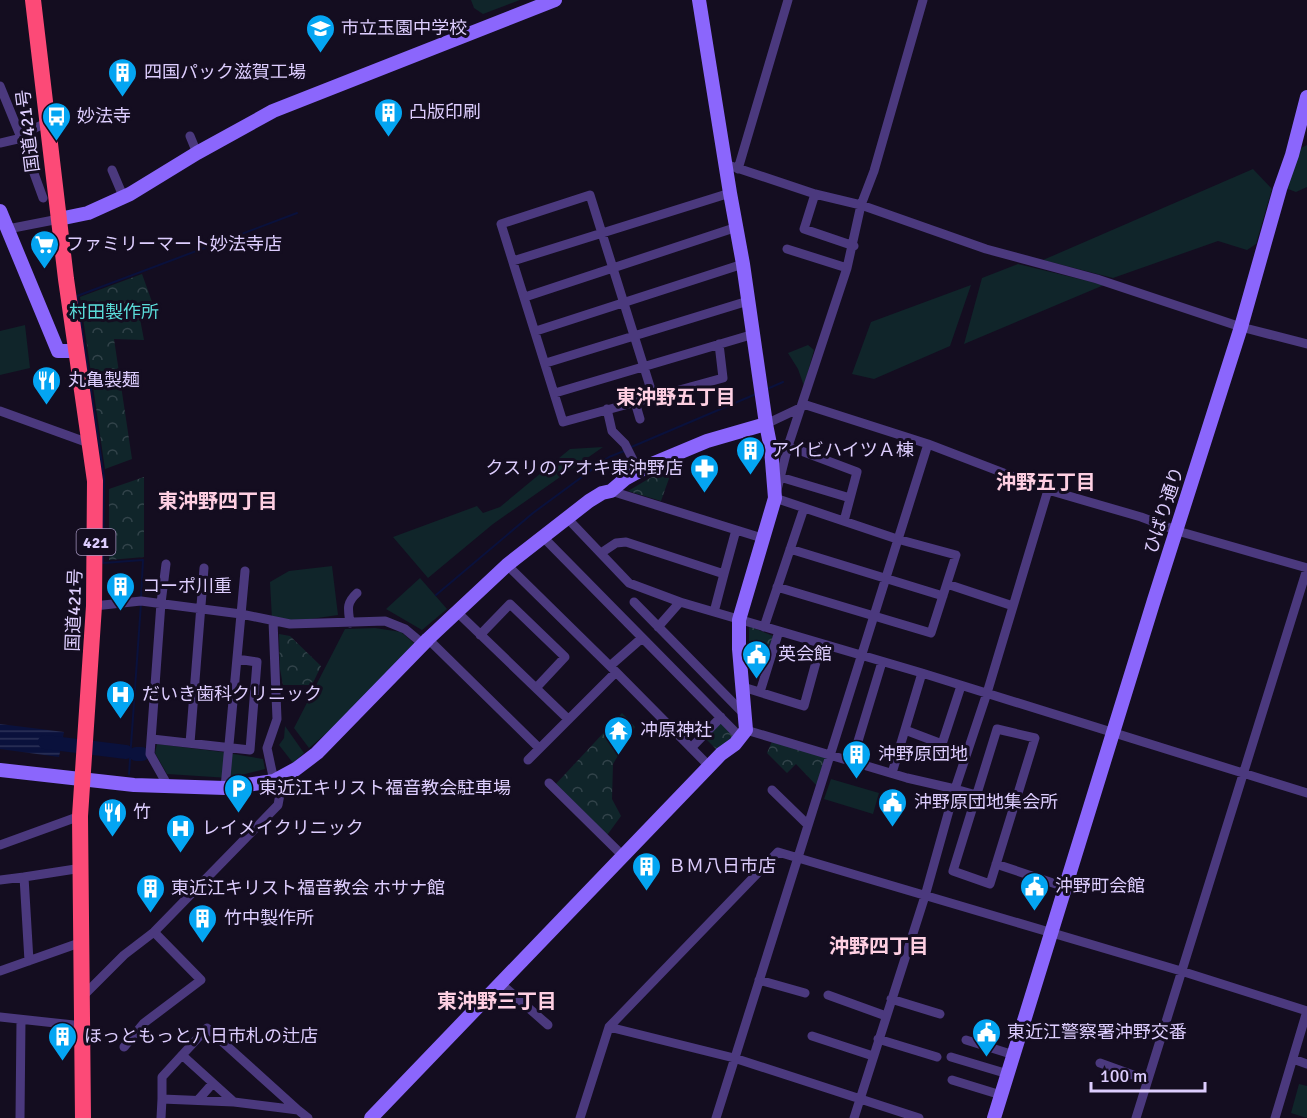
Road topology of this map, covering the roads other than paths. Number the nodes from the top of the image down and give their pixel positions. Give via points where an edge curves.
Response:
1 (33, 0) edge
2 (555, 0) edge
3 (699, 0) edge
4 (788, 0) edge
5 (923, 0) edge
6 (0, 86) edge
7 (1307, 97) edge
8 (46, 123) junction
9 (21, 136) junction
10 (190, 136) dead end
11 (0, 142) edge
12 (197, 153) junction
13 (732, 166) junction
14 (112, 171) dead end
15 (730, 193) junction
16 (815, 194) junction
17 (123, 196) junction
18 (43, 198) dead end
19 (861, 205) junction
20 (0, 212) edge
21 (59, 219) junction
22 (3, 227) edge
23 (736, 227) junction
24 (602, 233) junction
25 (854, 246) junction
26 (788, 249) dead end
27 (513, 261) junction
28 (743, 264) junction
29 (613, 267) junction
30 (847, 268) junction
31 (525, 297) junction
32 (748, 301) junction
33 (624, 303) junction
34 (1241, 327) junction
35 (536, 331) junction
36 (754, 334) junction
37 (634, 336) junction
38 (719, 344) junction
39 (1307, 344) edge
40 (76, 351) junction
41 (546, 363) junction
42 (644, 367) junction
43 (555, 393) junction
44 (653, 396) junction
45 (635, 402) junction
46 (802, 406) junction
47 (607, 409) junction
48 (0, 411) edge
49 (765, 418) junction
50 (640, 419) dead end
51 (88, 436) junction
52 (928, 444) junction
53 (788, 446) junction
54 (635, 464) dead end
55 (780, 477) junction
56 (1048, 490) junction
57 (611, 491) junction
58 (774, 498) junction
59 (850, 498) junction
60 (804, 508) junction
61 (568, 519) junction
62 (844, 521) junction
63 (736, 530) junction
64 (1178, 531) junction
65 (542, 536) junction
66 (762, 538) junction
67 (897, 539) junction
68 (790, 549) junction
69 (601, 552) junction
70 (166, 564) dead end
71 (507, 565) junction
72 (204, 568) dead end
73 (1307, 568) edge
74 (245, 571) dead end
75 (724, 574) junction
76 (886, 578) junction
77 (947, 584) junction
78 (777, 587) junction
79 (357, 593) dead end
80 (943, 596) junction
81 (634, 602) dead end
82 (680, 602) junction
83 (161, 603) junction
84 (94, 606) junction
85 (1013, 606) junction
86 (201, 609) junction
87 (457, 612) junction
88 (714, 612) junction
89 (241, 614) junction
90 (874, 616) junction
91 (739, 620) junction
92 (273, 621) junction
93 (350, 623) junction
94 (658, 627) junction
95 (764, 627) junction
96 (778, 631) junction
97 (480, 635) junction
98 (642, 638) junction
99 (426, 641) junction
100 (821, 644) junction
101 (861, 656) junction
102 (237, 659) junction
103 (882, 662) junction
104 (613, 669) junction
105 (921, 673) junction
106 (961, 686) junction
107 (743, 687) junction
108 (536, 688) junction
109 (760, 692) junction
110 (987, 693) junction
111 (746, 716) junction
112 (721, 717) junction
113 (568, 719) junction
114 (905, 730) junction
115 (1113, 733) junction
116 (744, 734) junction
117 (152, 739) junction
118 (190, 743) junction
119 (230, 747) junction
120 (540, 748) junction
121 (691, 748) junction
122 (830, 755) junction
123 (528, 760) dead end
124 (852, 761) junction
125 (709, 766) junction
126 (0, 770) edge
127 (1242, 772) junction
128 (84, 773) junction
129 (892, 773) junction
130 (274, 781) junction
131 (549, 783) dead end
132 (168, 786) junction
133 (225, 788) junction
134 (955, 789) junction
135 (772, 790) dead end
136 (1307, 793) edge
137 (977, 795) junction
138 (1015, 806) junction
139 (80, 816) junction
140 (808, 825) junction
141 (0, 845) edge
142 (623, 856) junction
143 (798, 858) junction
144 (996, 864) junction
145 (82, 868) junction
146 (24, 877) junction
147 (0, 880) edge
148 (1065, 887) junction
149 (926, 896) junction
150 (154, 932) junction
151 (1051, 932) junction
152 (82, 942) junction
153 (29, 961) junction
154 (0, 971) edge
155 (1181, 971) junction
156 (759, 980) junction
157 (500, 983) junction
158 (806, 993) dead end
159 (828, 995) dead end
160 (83, 996) junction
161 (891, 999) junction
162 (1307, 1011) edge
163 (940, 1014) dead end
164 (886, 1016) junction
165 (0, 1017) edge
166 (21, 1020) junction
167 (548, 1024) dead end
168 (82, 1026) junction
169 (609, 1027) junction
170 (812, 1036) dead end
171 (878, 1039) junction
172 (966, 1040) dead end
173 (124, 1047) dead end
174 (182, 1055) junction
175 (1014, 1055) junction
176 (873, 1056) junction
177 (937, 1057) dead end
178 (951, 1057) dead end
179 (734, 1058) junction
180 (1293, 1059) junction
181 (1100, 1063) dead end
182 (1307, 1064) edge
183 (1008, 1074) junction
184 (952, 1080) dead end
185 (1147, 1080) junction
186 (213, 1083) junction
187 (1001, 1095) junction
188 (859, 1099) junction
189 (162, 1100) junction
190 (198, 1100) junction
191 (234, 1102) junction
192 (298, 1110) junction
193 (20, 1118) edge
194 (83, 1118) edge
195 (161, 1118) edge
196 (308, 1118) edge
197 (371, 1118) edge
198 (580, 1118) edge
199 (716, 1118) edge
200 (854, 1118) edge
201 (919, 1118) edge
202 (994, 1118) edge
203 (1136, 1118) edge
204 (1275, 1118) edge

1 - 8 highway, 国道421号 / 421
2 - 12 street via 273,111
3 - 13 street
4 - 13 street
5 - 19 street
6 - 9 street
7 - 34 street, ひばり通り
8 - 9 street
8 - 21 highway, 国道421号 / 421
9 - 11 street
9 - 18 street
10 - 12 street
12 - 17 street
13 - 15 street
13 - 16 street
14 - 17 street
15 - 23 street
15 - 24 street
16 - 19 street
16 - 25 street via 804,229
17 - 21 street via 88,213
19 - 25 street
19 - 34 street via 986,249 1097,279
20 - 22 street
21 - 22 street
21 - 40 highway, 国道421号 / 421
22 - 40 street via 58,351
23 - 28 street
23 - 29 street
24 - 27 street
24 - 27 street via 590,195 501,224
24 - 29 street
25 - 30 street
26 - 30 street
27 - 31 street
28 - 32 street
28 - 33 street
29 - 31 street
29 - 33 street
30 - 46 street
31 - 35 street
32 - 36 street
32 - 37 street
33 - 35 street
33 - 37 street
34 - 39 street
34 - 64 street, ひばり通り
35 - 41 street
36 - 38 street
36 - 49 street
37 - 41 street
37 - 42 street
38 - 42 street
38 - 44 street via 723,378
40 - 51 highway, 国道421号 / 421
41 - 43 street
42 - 43 street
42 - 44 street
43 - 47 street via 563,422
44 - 45 street
45 - 47 street
45 - 50 street
46 - 49 street
46 - 52 street
46 - 53 street
47 - 54 street via 612,430
48 - 51 street via 83,441
49 - 57 street via 652,464
49 - 58 street
51 - 84 highway, 国道421号 / 421 via 95,481
52 - 56 street
52 - 67 street
53 - 55 street
53 - 59 street via 857,472
55 - 58 street
55 - 59 street
56 - 64 street
56 - 85 street
57 - 61 street via 602,493
57 - 63 street
58 - 60 street
58 - 66 street
59 - 62 street
60 - 62 street
60 - 68 street
61 - 65 street
61 - 69 street
62 - 67 street
63 - 66 street
63 - 75 street
64 - 73 street
64 - 115 street, ひばり通り
65 - 71 street
65 - 98 street
66 - 91 street
67 - 76 street
67 - 77 street via 956,555
68 - 76 street
68 - 78 street
69 - 75 street via 626,542
69 - 82 street via 628,583
70 - 83 street
71 - 87 street
71 - 104 street
72 - 86 street
73 - 127 street
74 - 89 street
75 - 88 street
76 - 80 street
76 - 90 street
77 - 80 street
77 - 85 street
78 - 90 street
78 - 95 street
79 - 93 street via 350,599
80 - 90 street via 931,633
81 - 94 street
82 - 88 street
82 - 94 street
83 - 84 street
83 - 86 street
83 - 117 street
84 - 128 highway, 国道421号 / 421
85 - 110 street
86 - 89 street
86 - 118 street
87 - 97 street
87 - 99 street
88 - 91 street
89 - 92 street
89 - 102 street
90 - 101 street
91 - 95 street
91 - 107 street
92 - 93 street
92 - 130 street via 277,719 267,748
93 - 99 street via 385,621
94 - 111 street
95 - 96 street
96 - 100 street
96 - 109 street
97 - 108 street
97 - 108 street via 510,604 565,657
98 - 104 street
98 - 112 street
99 - 120 street
99 - 130 street via 317,753
100 - 101 street
100 - 109 street via 804,706
101 - 103 street
101 - 122 street
102 - 119 street
102 - 119 street via 257,662 250,750
103 - 105 street
103 - 124 street
104 - 113 street
104 - 121 street
105 - 106 street
105 - 114 street
106 - 110 street
106 - 114 street via 942,744
107 - 109 street
107 - 111 street
108 - 113 street
110 - 115 street
110 - 134 street
111 - 116 street
112 - 116 street
112 - 121 street
113 - 120 street
114 - 129 street
115 - 127 street
115 - 148 street, ひばり通り
116 - 122 street
116 - 125 street
117 - 118 street
117 - 132 street via 150,754
118 - 119 street
119 - 133 street
120 - 123 street
121 - 125 street
122 - 124 street
122 - 140 street
124 - 129 street
125 - 142 street
126 - 128 street
127 - 136 street
127 - 155 street
128 - 132 street via 134,785
128 - 139 highway, 国道421号 / 421
129 - 134 street
130 - 133 street
130 - 150 street via 280,794 278,805
131 - 142 street
132 - 133 street
134 - 137 street
134 - 149 street
135 - 140 street
137 - 138 street
137 - 138 street via 997,729 1035,738
137 - 144 street via 953,871 990,884
138 - 144 street
139 - 141 street
139 - 145 highway, 国道421号 / 421
140 - 143 street
142 - 157 street
143 - 149 street
143 - 156 street
143 - 169 street via 778,852
144 - 148 street
145 - 146 street
145 - 152 highway, 国道421号 / 421
146 - 147 street
146 - 153 street
148 - 151 street, ひばり通り
149 - 151 street
149 - 161 street
150 - 160 street via 124,955
150 - 173 street via 201,980 144,1023
151 - 155 street
151 - 175 street, ひばり通り
152 - 153 street
152 - 160 highway, 国道421号 / 421
153 - 154 street
155 - 162 street
155 - 185 street
156 - 158 street
156 - 179 street
157 - 167 street
157 - 197 street
159 - 164 street
160 - 168 highway, 国道421号 / 421
161 - 163 street
161 - 164 street
162 - 180 street
164 - 171 street
165 - 166 street
166 - 168 street
166 - 193 street
168 - 194 highway, 国道421号 / 421
169 - 179 street
169 - 198 street
170 - 176 street
171 - 176 street
171 - 177 street
172 - 175 street
174 - 186 street
174 - 189 street via 162,1077
174 - 192 street via 207,1028
175 - 183 street, ひばり通り
176 - 188 street
178 - 183 street
179 - 188 street
179 - 199 street
180 - 182 street
180 - 204 street
181 - 185 street
183 - 187 street, ひばり通り
184 - 187 street
185 - 203 street
186 - 190 street
186 - 191 street
187 - 202 street, ひばり通り
188 - 200 street
188 - 201 street
189 - 190 street
189 - 195 street
190 - 191 street
191 - 192 street
192 - 196 street

